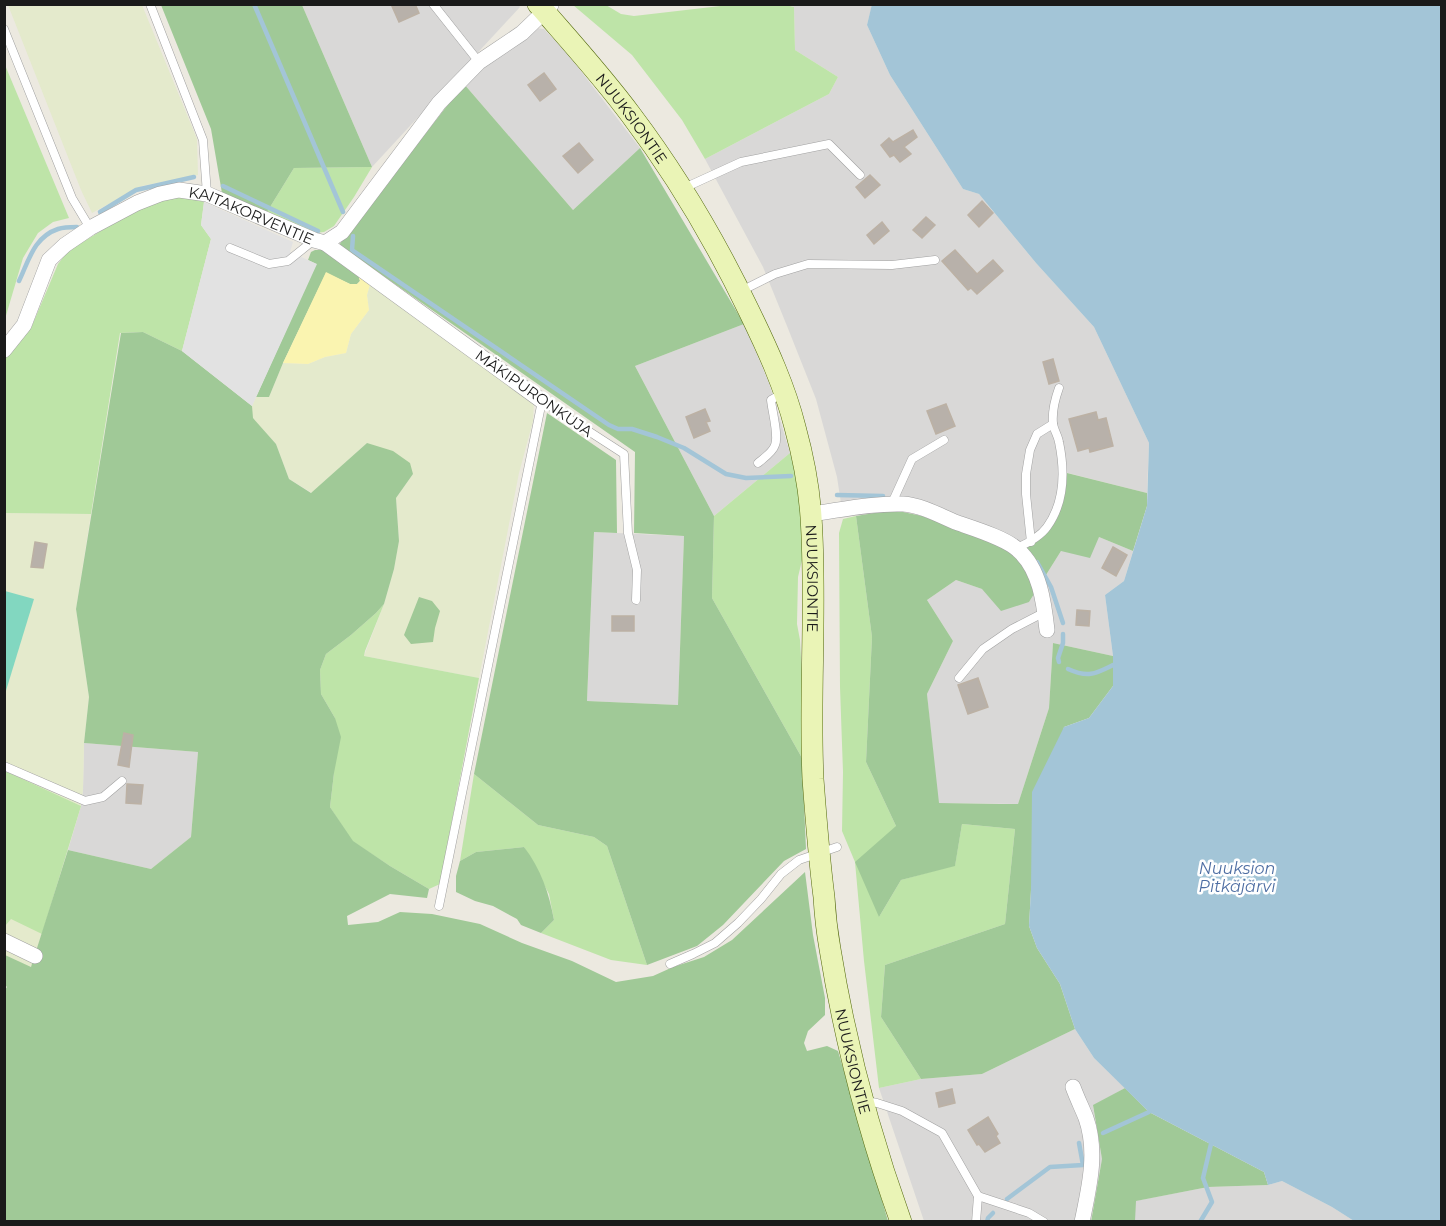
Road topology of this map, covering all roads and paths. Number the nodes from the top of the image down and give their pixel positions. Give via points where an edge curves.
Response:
1 (150, 4) edge
2 (433, 4) edge
3 (545, 7) edge
4 (4, 29) edge
5 (479, 62) junction
6 (860, 175) dead end
7 (683, 188) junction
8 (207, 194) junction
9 (90, 228) junction
10 (320, 241) junction
11 (230, 248) dead end
12 (935, 260) dead end
13 (740, 292) junction
14 (4, 350) edge
15 (1059, 388) dead end
16 (784, 392) junction
17 (542, 401) junction
18 (1053, 424) junction
19 (944, 440) dead end
20 (758, 463) dead end
21 (891, 505) junction
22 (811, 514) junction
23 (1024, 545) junction
24 (636, 600) dead end
25 (1045, 612) junction
26 (1047, 630) dead end
27 (959, 678) dead end
28 (4, 766) edge
29 (122, 781) dead end
30 (828, 850) junction
31 (439, 906) dead end
32 (4, 941) edge
33 (35, 956) dead end
34 (670, 964) dead end
35 (1072, 1087) dead end
36 (862, 1101) junction
37 (978, 1196) junction
38 (901, 1221) edge
39 (976, 1221) edge
40 (1044, 1221) edge
41 (1082, 1221) edge

1 - 8 lane via 203,140
2 - 5 lane
3 - 5 street, KAITAKORVENTIE via 522,33
3 - 7 street, NUUKSIONTIE via 630,113
4 - 9 lane via 72,198
5 - 10 street, KAITAKORVENTIE via 438,103 342,231
6 - 7 lane via 829,144 741,162
7 - 13 street, NUUKSIONTIE
8 - 9 street, KAITAKORVENTIE via 179,190 160,194
8 - 10 street, KAITAKORVENTIE
9 - 14 street, KAITAKORVENTIE via 49,260 24,325
10 - 11 lane via 288,261 269,264
10 - 17 street, MÄKIPURONKUJA
12 - 13 lane via 892,265 808,264
13 - 16 street, NUUKSIONTIE
15 - 18 lane
16 - 20 lane via 771,400 776,445
16 - 22 street, NUUKSIONTIE via 795,426
17 - 24 lane, MÄKIPURONKUJA via 624,454 628,533 637,570
17 - 31 lane
18 - 23 lane via 1037,434 1030,450
18 - 23 lane via 1064,472 1060,503 1047,528
19 - 21 lane via 912,459
21 - 22 street
21 - 23 street via 924,509
22 - 30 street, NUUKSIONTIE via 813,776
23 - 25 street
25 - 26 street
25 - 27 lane via 983,649
28 - 29 lane via 84,801 103,797
30 - 34 lane via 799,860 781,874 715,943
30 - 36 street, NUUKSIONTIE via 829,947
32 - 33 street
35 - 41 street via 1086,1119 1091,1146
36 - 37 lane via 902,1111 942,1133
36 - 38 street, NUUKSIONTIE
37 - 39 lane
37 - 40 lane

